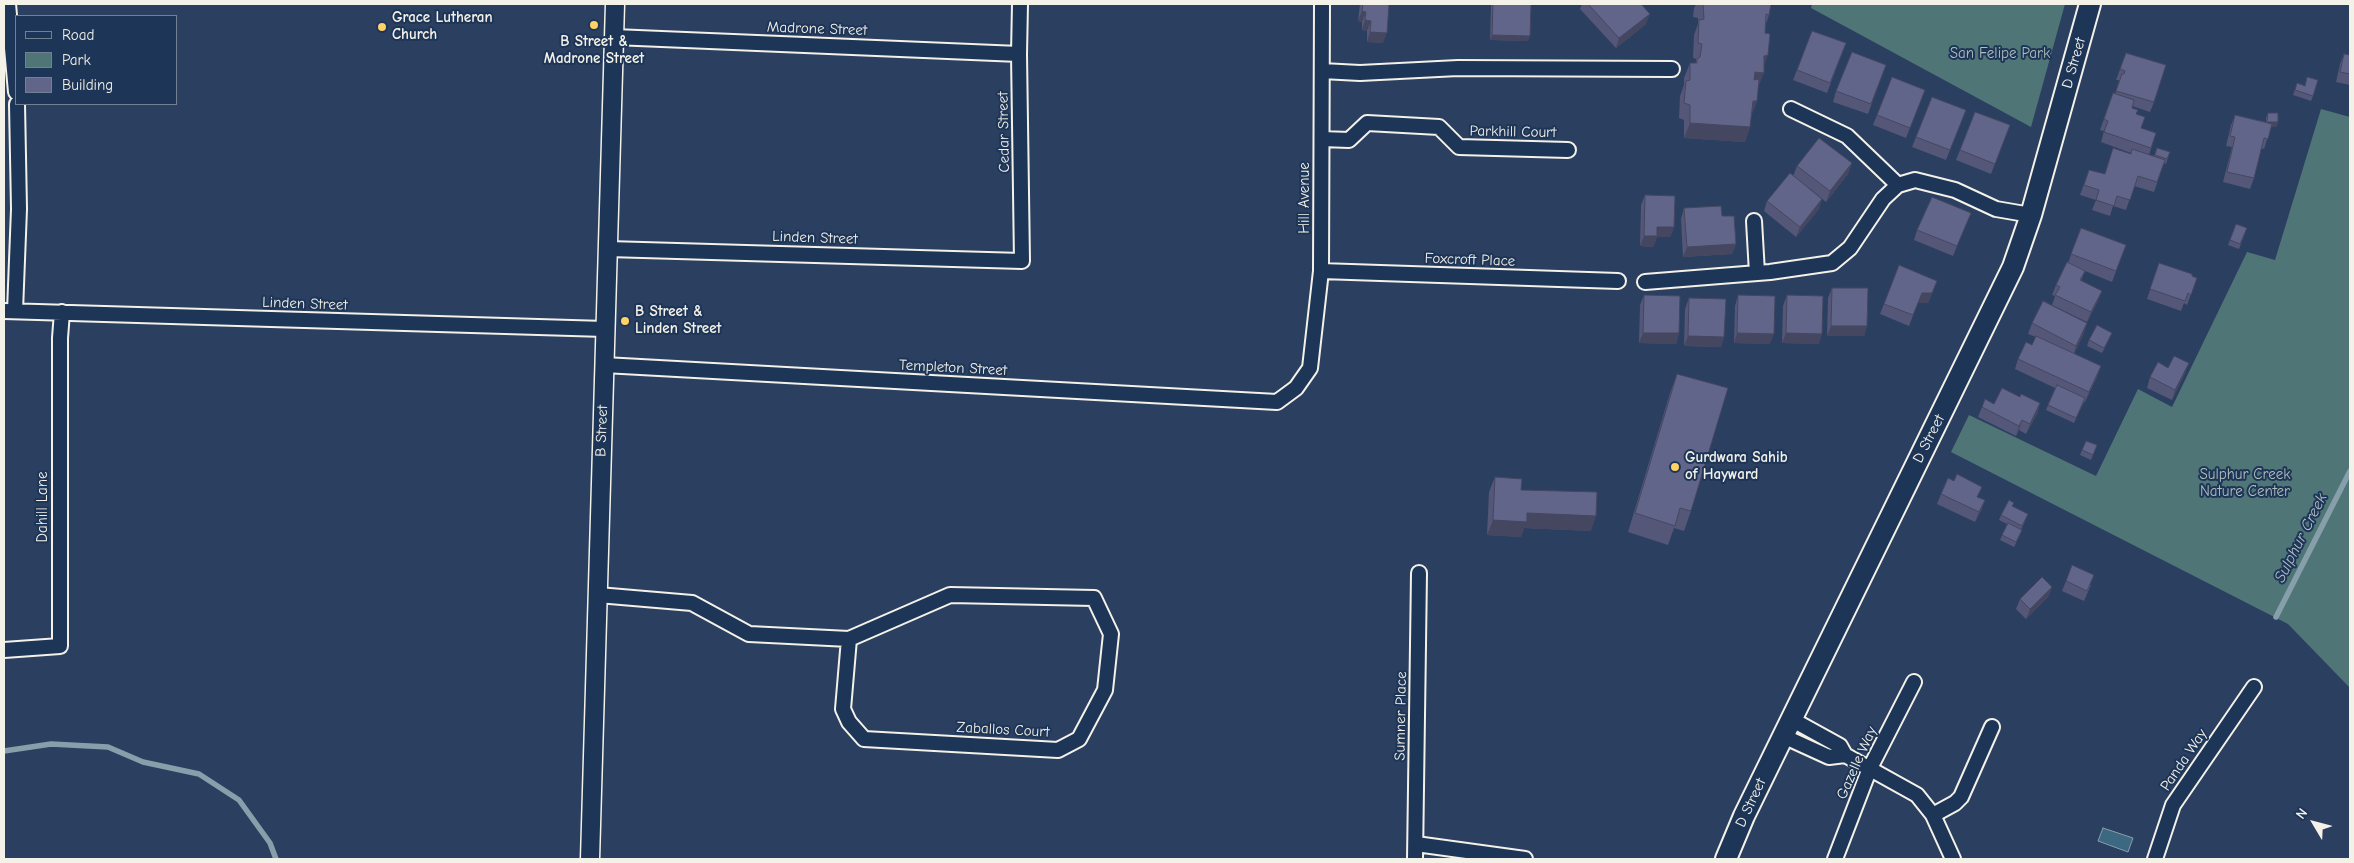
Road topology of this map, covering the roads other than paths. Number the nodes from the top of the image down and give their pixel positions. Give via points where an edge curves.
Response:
1 (8, 4) edge
2 (615, 4) edge
3 (1020, 4) edge
4 (1322, 4) edge
5 (2090, 4) edge
6 (614, 37) junction
7 (1018, 54) junction
8 (1672, 70) dead end
9 (1322, 71) junction
10 (15, 81) edge
11 (17, 105) edge
12 (1791, 109) dead end
13 (1322, 139) junction
14 (1568, 150) dead end
15 (1898, 185) junction
16 (2031, 215) junction
17 (1754, 221) dead end
18 (608, 249) junction
19 (1022, 261) joint
20 (1321, 271) junction
21 (1757, 273) junction
22 (1618, 280) dead end
23 (1645, 282) dead end
24 (9, 311) edge
25 (62, 312) junction
26 (605, 329) junction
27 (604, 366) junction
28 (1296, 388) joint
29 (1419, 573) dead end
30 (598, 595) junction
31 (849, 639) junction
32 (4, 650) edge
33 (1914, 682) dead end
34 (2254, 687) dead end
35 (1787, 727) junction
36 (1992, 727) dead end
37 (1870, 768) junction
38 (1933, 815) junction
39 (1416, 844) junction
40 (590, 859) edge
41 (1415, 859) edge
42 (1525, 859) edge
43 (1726, 859) edge
44 (1835, 859) edge
45 (1953, 859) edge
46 (2155, 859) edge

1 - 10 street
2 - 6 street, B Street
3 - 7 street, Cedar Street
4 - 9 street, Hill Avenue
5 - 16 main road, D Street
6 - 7 street, Madrone Street
6 - 18 street, B Street
7 - 19 street, Cedar Street
8 - 9 street via 1458,68
9 - 13 street, Hill Avenue
11 - 24 street via 18,209
12 - 15 street via 1847,136
13 - 14 street, Parkhill Court via 1349,140 1367,123 1439,127 1459,147
13 - 20 street, Hill Avenue
15 - 16 street via 1916,180 1929,182 1996,209
15 - 21 street via 1883,199 1850,248 1832,263
16 - 35 main road, D Street via 2014,268
17 - 21 street
18 - 19 street, Linden Street
18 - 26 street, B Street
20 - 22 street, Foxcroft Place
20 - 28 street, Hill Avenue via 1310,368
21 - 23 street
24 - 25 street, Linden Street
25 - 26 street, Linden Street
25 - 32 street, Dahill Lane via 60,646
26 - 27 street, B Street
27 - 28 street, Templeton Street via 1277,402
27 - 30 street, B Street
29 - 39 street, Sumner Place
30 - 31 street, Zaballos Court via 692,603 748,634
30 - 40 street, B Street
31 - 31 street, Zaballos Court via 950,595 1094,598 1111,634 1105,690 1079,739 1058,750 864,739 842,709
33 - 37 street, Gazelle Way
34 - 46 street, Panda Way via 2173,805
35 - 37 street via 1830,757 1844,755
35 - 43 main road, D Street
36 - 38 street via 1962,797
37 - 38 street via 1917,795
37 - 44 street, Gazelle Way
38 - 45 street
39 - 41 street, Sumner Place
39 - 42 street

